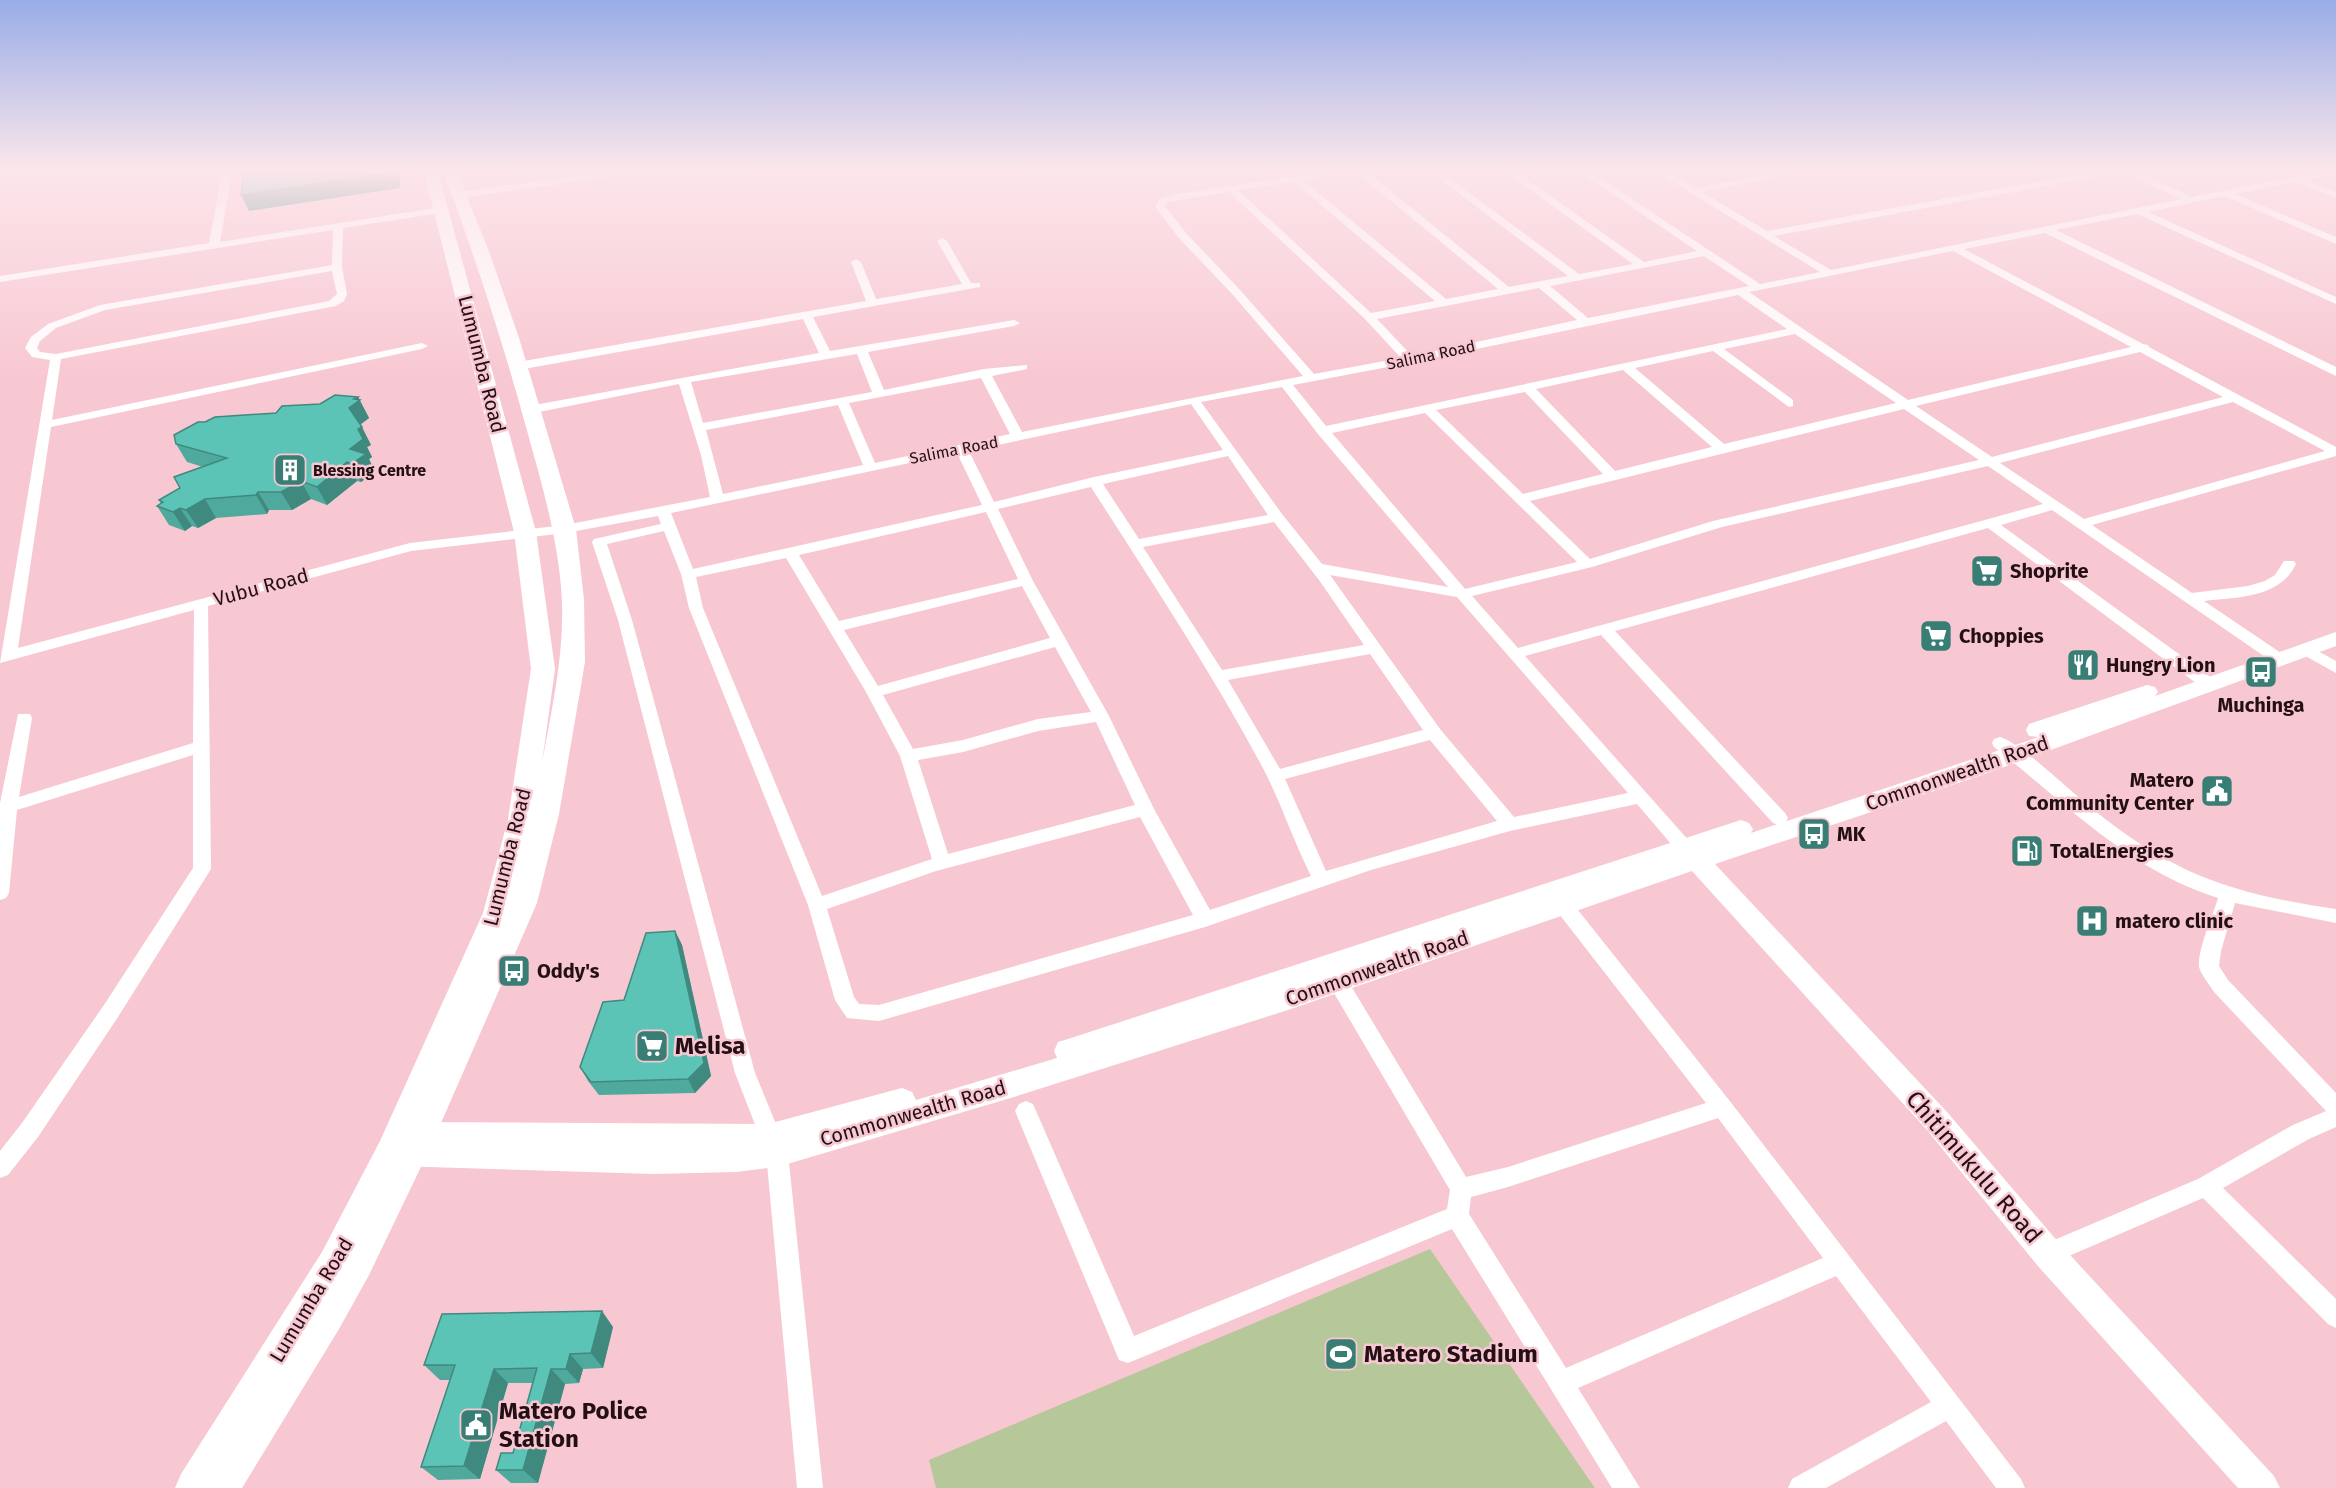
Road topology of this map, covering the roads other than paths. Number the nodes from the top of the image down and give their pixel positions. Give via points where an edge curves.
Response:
1 (216, 237) edge
2 (270, 237) edge
3 (338, 237) edge
4 (448, 237) edge
5 (475, 237) edge
6 (1184, 237) edge
7 (1283, 237) edge
8 (1366, 237) edge
9 (1443, 237) edge
10 (1523, 237) edge
11 (1603, 237) edge
12 (1682, 237) edge
13 (1772, 237) edge
14 (2006, 237) edge
15 (2063, 237) edge
16 (2196, 237) edge
17 (942, 241) dead end
18 (214, 246) junction
19 (1955, 248) junction
20 (1705, 253) junction
21 (856, 262) dead end
22 (1642, 265) junction
23 (338, 267) junction
24 (1831, 274) junction
25 (1576, 277) junction
26 (0, 279) edge
27 (1540, 283) junction
28 (1759, 288) junction
29 (1507, 291) junction
30 (1741, 292) junction
31 (2336, 302) edge
32 (872, 303) junction
33 (1444, 303) junction
34 (806, 314) junction
35 (1369, 317) junction
36 (1586, 322) junction
37 (1014, 323) dead end
38 (1797, 330) junction
39 (422, 346) dead end
40 (1714, 347) junction
41 (2144, 348) junction
42 (861, 349) junction
43 (826, 355) junction
44 (56, 357) junction
45 (1409, 360) junction
46 (518, 366) junction
47 (1624, 366) junction
48 (1023, 367) dead end
49 (2336, 372) edge
50 (984, 373) junction
51 (1312, 379) junction
52 (684, 380) junction
53 (1285, 383) junction
54 (1527, 387) junction
55 (879, 393) junction
56 (2236, 397) junction
57 (842, 400) junction
58 (1194, 400) junction
59 (1789, 403) dead end
60 (1906, 406) junction
61 (1427, 408) junction
62 (529, 410) junction
63 (45, 425) junction
64 (698, 428) junction
65 (1322, 431) junction
66 (1018, 437) junction
67 (1721, 447) junction
68 (961, 448) junction
69 (1230, 452) junction
70 (2336, 452) edge
71 (1989, 462) junction
72 (870, 467) junction
73 (1612, 476) junction
74 (1094, 481) junction
75 (717, 499) junction
76 (1520, 499) junction
77 (2054, 506) junction
78 (990, 507) junction
79 (1277, 517) junction
80 (666, 518) junction
81 (1991, 524) junction
82 (2082, 524) junction
83 (565, 529) junction
84 (525, 532) junction
85 (1135, 544) junction
86 (791, 554) junction
87 (1587, 564) junction
88 (2289, 564) dead end
89 (1317, 568) junction
90 (688, 574) junction
91 (1026, 581) junction
92 (1463, 594) junction
93 (2189, 598) junction
94 (201, 603) junction
95 (835, 627) junction
96 (2336, 628) edge
97 (1605, 630) junction
98 (2336, 639) edge
99 (1058, 641) junction
100 (1374, 648) junction
101 (2305, 649) junction
102 (1514, 654) junction
103 (2273, 655) junction
104 (5, 657) edge
105 (2336, 668) edge
106 (1220, 676) junction
107 (2204, 680) junction
108 (874, 692) junction
109 (1101, 716) junction
110 (24, 718) dead end
111 (1434, 733) junction
112 (203, 746) junction
113 (2007, 749) junction
114 (908, 756) junction
115 (1275, 776) junction
116 (1641, 797) junction
117 (4, 808) edge
118 (1145, 809) junction
119 (1779, 818) junction
120 (1510, 824) junction
121 (1690, 853) junction
122 (942, 863) junction
123 (1322, 880) junction
124 (0, 893) edge
125 (2229, 893) junction
126 (817, 905) junction
127 (1563, 905) junction
128 (2336, 916) edge
129 (1204, 919) junction
130 (1338, 982) junction
131 (1722, 1107) junction
132 (2336, 1107) edge
133 (1026, 1111) dead end
134 (2336, 1117) edge
135 (405, 1144) junction
136 (773, 1145) junction
137 (0, 1168) edge
138 (2206, 1186) junction
139 (1461, 1189) junction
140 (1457, 1216) junction
141 (2048, 1254) junction
142 (1840, 1262) junction
143 (2336, 1316) edge
144 (1560, 1383) junction
145 (1948, 1406) junction
146 (195, 1488) edge
147 (219, 1488) edge
148 (810, 1488) edge
149 (1627, 1488) edge
150 (1801, 1488) edge
151 (2012, 1488) edge
152 (2262, 1488) edge

1 - 18 street
2 - 18 street
3 - 23 street
4 - 84 main road, Lumumba Road
5 - 46 main road, Lumumba Road
6 - 51 street
7 - 35 street
8 - 33 street
9 - 29 street
10 - 25 street
11 - 22 street
12 - 20 street
13 - 24 street
14 - 19 street, Salima Road
15 - 49 street
16 - 31 street
17 - 32 street via 972,286
18 - 26 street
19 - 24 street, Salima Road
19 - 41 street
20 - 22 street
20 - 28 street
21 - 32 street
22 - 25 street
23 - 44 street via 342,294 332,304
23 - 44 street via 126,302 83,313 45,331 33,343 33,353
24 - 28 street, Salima Road
25 - 27 street
27 - 29 street
27 - 36 street
28 - 30 street, Salima Road
29 - 33 street
30 - 36 street, Salima Road
30 - 38 street
32 - 34 street
33 - 35 street
34 - 43 street
34 - 46 street
35 - 45 street
36 - 45 street, Salima Road
37 - 42 street
38 - 40 street
38 - 60 street
39 - 63 street
40 - 47 street
40 - 59 street
41 - 56 street
41 - 60 street
42 - 43 street
42 - 55 street
43 - 52 street
44 - 63 street
45 - 51 street, Salima Road
46 - 62 main road, Lumumba Road
47 - 54 street
47 - 67 street
48 - 50 street
50 - 55 street
50 - 66 street
51 - 53 street, Salima Road
52 - 62 street
52 - 64 street
53 - 58 street, Salima Road
53 - 65 street
54 - 61 street
54 - 73 street
55 - 57 street
56 - 70 street
56 - 71 street
57 - 64 street
57 - 72 street
58 - 66 street, Salima Road
58 - 69 street
60 - 67 street
60 - 71 street
61 - 65 street
61 - 76 street
62 - 83 main road, Lumumba Road
63 - 104 street
64 - 75 street
65 - 92 street
66 - 68 street, Salima Road
67 - 73 street
68 - 72 street, Salima Road
68 - 78 street
69 - 74 street
69 - 79 street
70 - 82 street
71 - 77 street
71 - 87 street via 1718,524
72 - 75 street, Salima Road
73 - 76 street
74 - 78 street
74 - 85 street
75 - 80 street, Salima Road
76 - 87 street
77 - 81 street
77 - 82 street
78 - 86 street
78 - 91 street
79 - 85 street
79 - 89 street
80 - 83 street, Salima Road
80 - 90 street
80 - 136 street via 599,542 625,620 745,1073
81 - 97 street
81 - 107 street
82 - 93 street
83 - 84 street, Salima Road
83 - 135 main road, Lumumba Road via 573,600 573,662 546,814 523,903
84 - 94 street, Vubu Road via 410,547
84 - 135 main road, Lumumba Road via 543,669 521,819 497,913
85 - 106 street
86 - 90 street
86 - 95 street
87 - 92 street
88 - 93 street via 2272,583
89 - 92 street
89 - 100 street
90 - 126 street via 696,609
91 - 95 street
91 - 99 street
92 - 102 street
93 - 103 street
94 - 104 street, Vubu Road
94 - 112 street
95 - 108 street
96 - 103 main road, Commonwealth Road
97 - 102 street
97 - 119 street
98 - 101 main road, Commonwealth Road
99 - 108 street
99 - 109 street
100 - 106 street
100 - 111 street
101 - 103 main road, Commonwealth Road
101 - 105 street
102 - 116 street
103 - 107 main road, Commonwealth Road
106 - 115 street
107 - 113 main road, Commonwealth Road
108 - 114 street
109 - 114 street via 1038,725 963,746
109 - 118 street
110 - 117 street
111 - 115 street
111 - 120 street
112 - 117 street
112 - 137 street via 202,869 111,1011
113 - 119 main road, Commonwealth Road
113 - 121 main road, Commonwealth Road
113 - 125 street via 2147,858 2181,877
114 - 122 street
115 - 123 street
116 - 120 street
116 - 121 street
117 - 124 street
118 - 122 street
118 - 129 street
119 - 121 main road, Commonwealth Road
120 - 123 street
121 - 127 main road, Commonwealth Road
121 - 136 main road, Commonwealth Road
121 - 141 main road, Chitimukulu Road via 1937,1121
122 - 126 street
123 - 129 street
125 - 128 street
125 - 132 street via 2209,967 2221,986
126 - 129 street via 845,1000 854,1012 879,1013
127 - 130 main road, Commonwealth Road
127 - 131 street
130 - 136 main road, Commonwealth Road via 1026,1081
130 - 139 street
131 - 139 street
131 - 142 street
133 - 140 street via 1128,1351
134 - 138 street via 2301,1132
135 - 136 main road, Commonwealth Road via 654,1160 736,1158
135 - 146 main road, Lumumba Road
135 - 147 main road, Lumumba Road via 356,1263
136 - 148 street
138 - 141 street
138 - 143 street
139 - 140 street
140 - 144 street
141 - 152 main road, Chitimukulu Road
142 - 144 street
142 - 145 street
144 - 149 street
145 - 150 street
145 - 151 street

